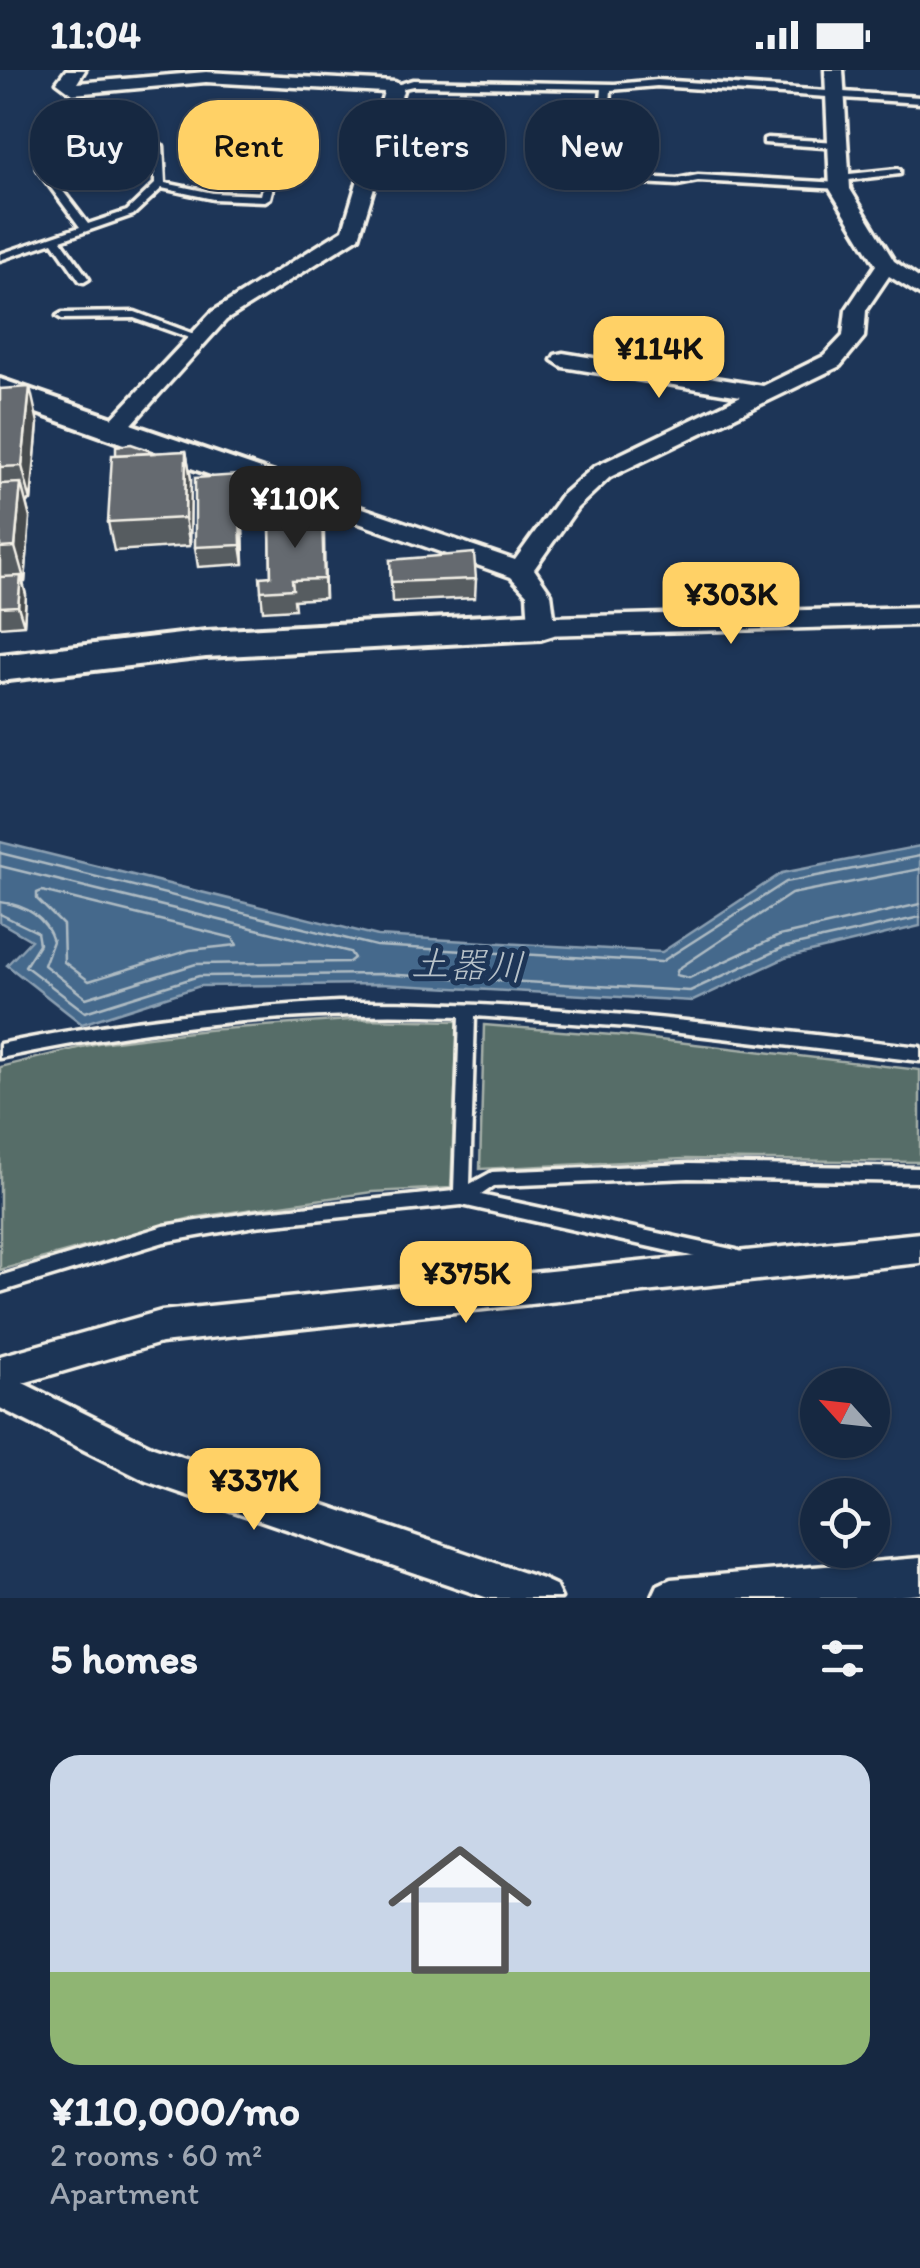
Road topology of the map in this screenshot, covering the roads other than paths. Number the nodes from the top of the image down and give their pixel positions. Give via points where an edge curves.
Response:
1 (76, 70) edge
2 (834, 70) edge
3 (607, 87) junction
4 (395, 88) junction
5 (838, 98) junction
6 (606, 100) edge
7 (920, 100) edge
8 (768, 140) dead end
9 (839, 145) junction
10 (158, 146) dead end
11 (896, 172) dead end
12 (659, 181) edge
13 (840, 182) junction
14 (160, 185) junction
15 (178, 189) edge
16 (57, 190) edge
17 (184, 190) edge
18 (267, 190) edge
19 (86, 228) junction
20 (56, 238) junction
21 (0, 257) edge
22 (886, 265) junction
23 (84, 278) dead end
24 (920, 289) edge
25 (62, 316) dead end
26 (197, 337) junction
27 (563, 360) dead end
28 (0, 389) edge
29 (764, 393) junction
30 (116, 428) junction
31 (313, 499) joint
32 (520, 571) junction
33 (920, 616) edge
34 (541, 626) junction
35 (0, 668) edge
36 (468, 1010) junction
37 (0, 1051) edge
38 (920, 1054) edge
39 (920, 1174) edge
40 (462, 1198) junction
41 (920, 1248) edge
42 (756, 1262) junction
43 (0, 1284) edge
44 (0, 1373) edge
45 (0, 1390) edge
46 (920, 1576) edge
47 (542, 1598) edge
48 (672, 1598) edge

1 - 4 street via 66,82 73,90 206,78
2 - 5 street
3 - 4 lane
3 - 5 lane via 657,84
3 - 6 lane
4 - 26 street via 352,233 219,316
5 - 7 lane
5 - 9 street
8 - 9 lane
9 - 13 street
10 - 14 lane
11 - 13 lane
12 - 13 lane
13 - 22 street
14 - 15 lane
14 - 19 lane via 130,213
16 - 19 lane
17 - 18 lane via 265,198
19 - 20 lane
20 - 21 lane
20 - 23 lane
22 - 24 street
22 - 29 street via 856,310 853,337 832,361
25 - 26 lane via 135,315
26 - 30 street
27 - 29 street
28 - 30 street
29 - 32 street via 602,472 569,502
30 - 31 street
31 - 32 street
32 - 34 street via 536,582
33 - 34 street
34 - 35 street via 206,644
36 - 37 lane via 264,1011 93,1030
36 - 38 lane
36 - 40 lane
39 - 40 lane via 689,1171 492,1179
40 - 42 lane
40 - 43 lane via 164,1234
41 - 42 street
42 - 44 street via 161,1327
45 - 47 street via 146,1463
46 - 48 street

